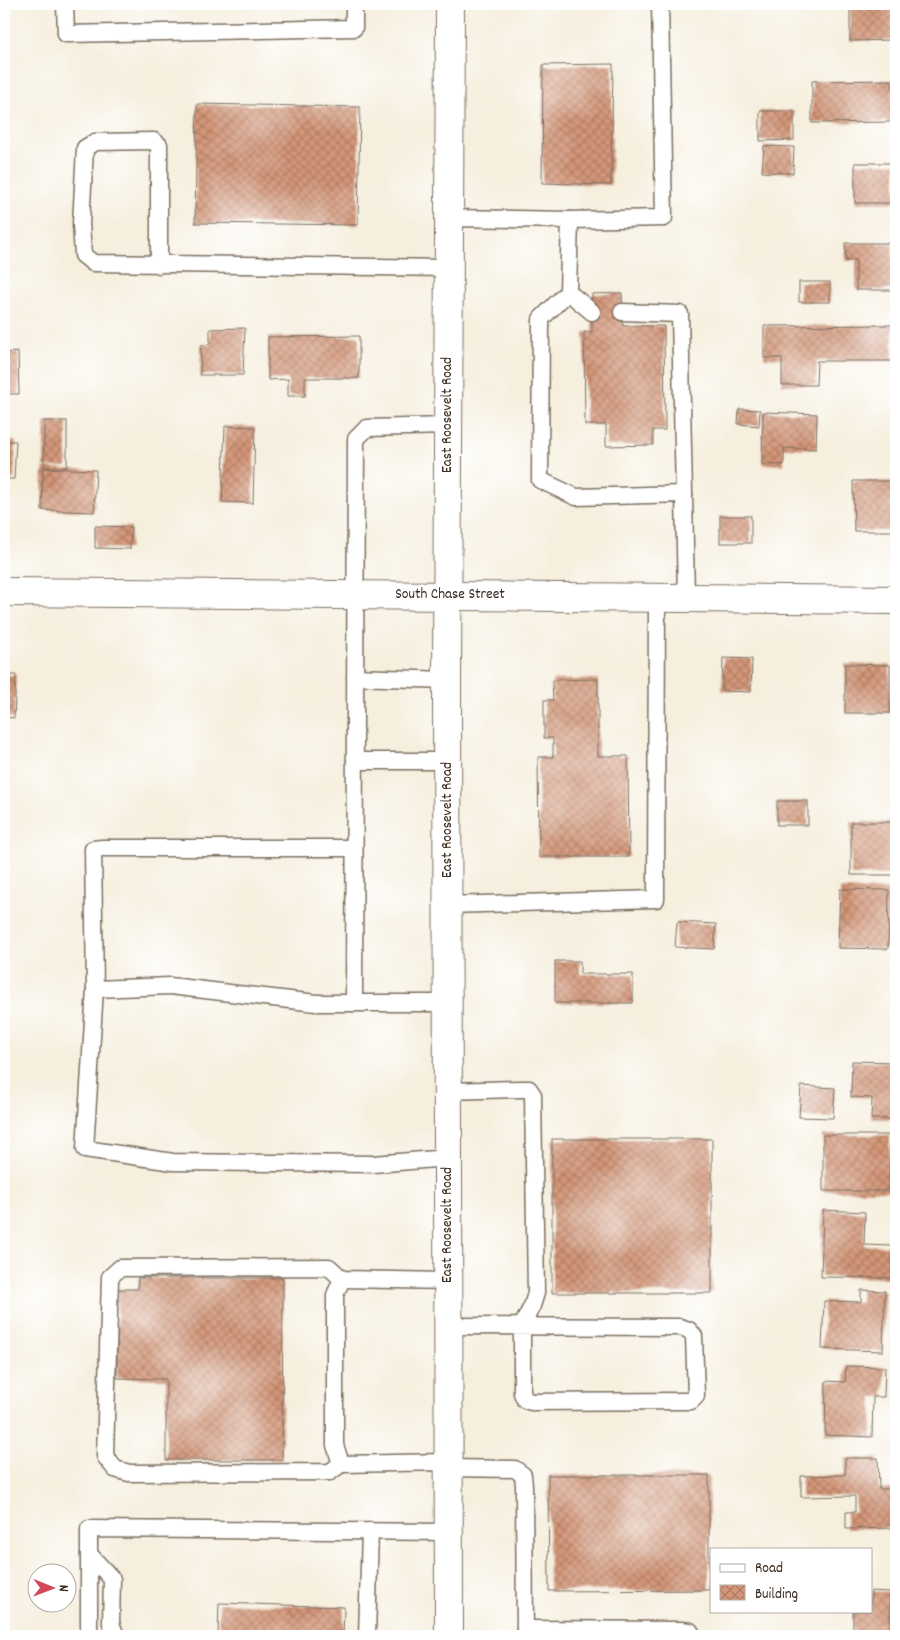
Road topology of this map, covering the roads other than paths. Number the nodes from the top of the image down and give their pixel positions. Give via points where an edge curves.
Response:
1 (65, 4) edge
2 (354, 4) edge
3 (450, 4) edge
4 (660, 4) edge
5 (449, 218) junction
6 (570, 220) junction
7 (159, 265) junction
8 (449, 268) junction
9 (568, 292) junction
10 (592, 312) dead end
11 (622, 312) dead end
12 (448, 426) junction
13 (684, 494) junction
14 (4, 592) edge
15 (356, 595) junction
16 (447, 595) junction
17 (657, 597) junction
18 (686, 598) junction
19 (896, 600) edge
20 (355, 677) junction
21 (447, 680) junction
22 (354, 761) junction
23 (448, 761) junction
24 (354, 848) junction
25 (448, 905) junction
26 (95, 989) junction
27 (354, 1003) junction
28 (448, 1003) junction
29 (448, 1091) junction
30 (448, 1158) junction
31 (342, 1279) junction
32 (448, 1281) junction
33 (448, 1326) junction
34 (522, 1326) junction
35 (341, 1464) junction
36 (449, 1465) junction
37 (370, 1531) junction
38 (449, 1532) junction
39 (89, 1554) junction
40 (525, 1633) edge
41 (89, 1636) edge
42 (116, 1636) edge
43 (367, 1636) edge
44 (449, 1636) edge
45 (693, 1636) edge

1 - 2 lane via 66,34 354,28
3 - 5 main road, East Roosevelt Road
4 - 6 lane via 664,218
5 - 6 lane
5 - 8 main road, East Roosevelt Road
6 - 9 lane
7 - 7 lane via 93,263 83,255 81,224 85,148 95,142 154,141 159,145
7 - 8 lane
8 - 12 main road, East Roosevelt Road
9 - 10 lane
9 - 13 lane via 541,319 540,480 576,497
11 - 13 lane via 680,314
12 - 15 lane via 367,428 356,439
12 - 16 main road, East Roosevelt Road
13 - 18 lane
14 - 15 main road, South Chase Street
15 - 16 main road, South Chase Street
15 - 20 lane
16 - 17 main road, South Chase Street
16 - 21 main road, East Roosevelt Road
17 - 18 main road, South Chase Street
17 - 25 lane via 656,899
18 - 19 main road, South Chase Street
20 - 21 lane
20 - 22 lane
21 - 23 main road, East Roosevelt Road
22 - 23 lane
22 - 24 lane
23 - 25 main road, East Roosevelt Road
24 - 26 lane via 92,850
24 - 27 lane
25 - 28 main road, East Roosevelt Road
26 - 27 lane via 170,986 316,1004
26 - 30 lane via 85,1149 173,1162 373,1164
27 - 28 lane
28 - 29 main road, East Roosevelt Road
29 - 30 main road, East Roosevelt Road
29 - 34 lane via 529,1089 533,1095 536,1293
30 - 32 main road, East Roosevelt Road
31 - 32 lane
31 - 35 lane via 335,1295 335,1446
31 - 35 lane via 329,1267 120,1268 110,1277 105,1456 115,1469 129,1473 330,1472
32 - 33 main road, East Roosevelt Road
33 - 34 lane
33 - 36 main road, East Roosevelt Road
34 - 34 lane via 680,1327 689,1330 694,1336 696,1396 691,1401 525,1400 522,1392
35 - 36 lane
36 - 38 main road, East Roosevelt Road
36 - 40 lane via 515,1469 522,1476
37 - 38 lane
37 - 39 lane via 89,1529
37 - 43 lane
38 - 44 main road, East Roosevelt Road
39 - 41 lane
39 - 42 lane via 112,1579 112,1623
40 - 45 lane via 690,1630

